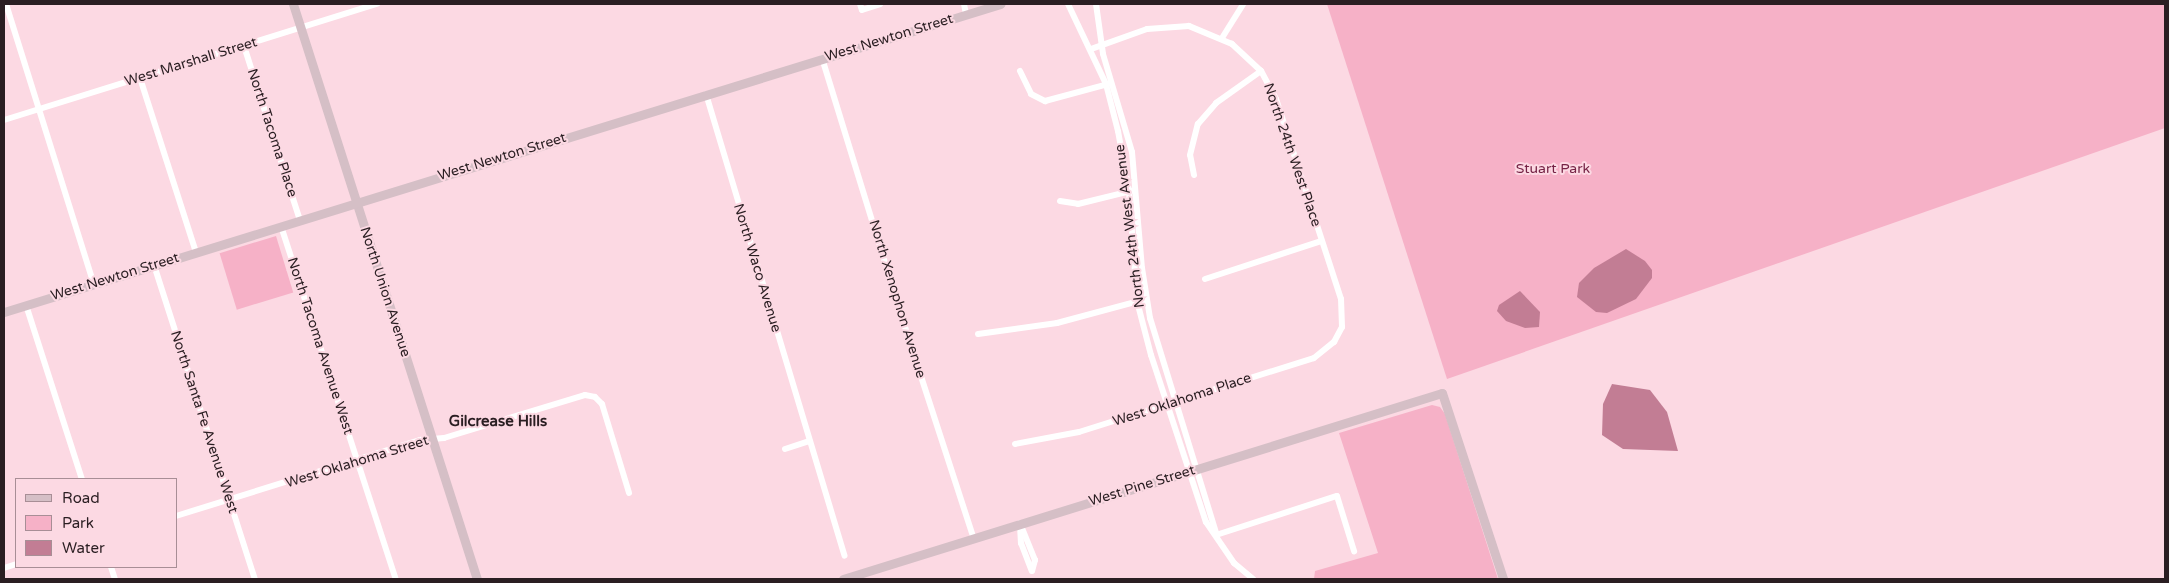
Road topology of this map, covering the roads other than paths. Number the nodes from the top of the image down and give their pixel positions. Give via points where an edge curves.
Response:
1 (6, 4) edge
2 (293, 4) edge
3 (377, 4) edge
4 (860, 4) edge
5 (880, 4) edge
6 (964, 4) edge
7 (1000, 4) edge
8 (1068, 4) edge
9 (1096, 4) edge
10 (1243, 4) edge
11 (365, 6) edge
12 (966, 14) junction
13 (301, 28) junction
14 (1222, 38) junction
15 (1101, 45) junction
16 (244, 46) junction
17 (1091, 49) junction
18 (822, 58) junction
19 (1261, 70) junction
20 (1020, 71) dead end
21 (140, 78) junction
22 (1109, 84) junction
23 (706, 94) junction
24 (39, 109) junction
25 (4, 120) edge
26 (1194, 175) dead end
27 (1136, 190) junction
28 (1129, 191) junction
29 (1060, 201) dead end
30 (356, 202) junction
31 (300, 220) junction
32 (282, 226) junction
33 (1321, 241) junction
34 (196, 252) junction
35 (154, 265) junction
36 (1205, 279) dead end
37 (94, 284) junction
38 (1146, 299) junction
39 (1137, 301) junction
40 (26, 305) junction
41 (4, 312) edge
42 (978, 334) dead end
43 (1340, 335) joint
44 (1176, 401) junction
45 (1167, 404) junction
46 (431, 439) junction
47 (810, 441) junction
48 (1015, 444) dead end
49 (786, 449) dead end
50 (357, 461) junction
51 (1194, 470) junction
52 (82, 478) edge
53 (630, 493) dead end
54 (228, 500) junction
55 (178, 515) edge
56 (1020, 524) junction
57 (1216, 534) junction
58 (974, 539) junction
59 (1354, 551) dead end
60 (845, 556) dead end
61 (255, 579) edge
62 (396, 579) edge
63 (477, 579) edge
64 (843, 579) edge
65 (1252, 579) edge
66 (1503, 579) edge

1 - 24 street
2 - 13 street, North Union Avenue
3 - 11 street, West Marshall Street
4 - 5 street via 862,10
6 - 12 street
7 - 12 street, West Newton Street
8 - 17 street, North 24th West Avenue
9 - 15 street, North 24th West Avenue
10 - 14 street
11 - 13 street, West Marshall Street
12 - 18 street, West Newton Street
13 - 16 street, West Marshall Street
13 - 30 street, North Union Avenue
14 - 15 street, North 24th West Place via 1198,28 1172,25 1147,29
14 - 19 street, North 24th West Place
15 - 17 street, North 24th West Place
15 - 22 street, North 24th West Avenue
16 - 21 street, West Marshall Street
16 - 31 street, North Tacoma Place
17 - 22 street, North 24th West Avenue
18 - 23 street, West Newton Street
18 - 58 street, North Xenophon Avenue
19 - 26 street via 1216,104 1198,124 1190,155
19 - 33 street, North 24th West Place via 1276,99
20 - 22 street via 1031,94 1045,101
21 - 24 street, West Marshall Street
21 - 34 street
22 - 27 street, North 24th West Avenue via 1129,137
22 - 28 street, North 24th West Avenue
23 - 30 street, West Newton Street
23 - 47 street, North Waco Avenue
24 - 25 street, West Marshall Street
24 - 37 street
27 - 28 street
27 - 38 street, North 24th West Avenue
28 - 29 street via 1078,204
28 - 39 street, North 24th West Avenue
30 - 31 street, West Newton Street
30 - 46 street, North Union Avenue
31 - 32 street, West Newton Street
32 - 34 street, West Newton Street
32 - 50 street, North Tacoma Avenue West
33 - 36 street
33 - 43 street, North 24th West Place via 1343,308
34 - 35 street, West Newton Street
35 - 37 street, West Newton Street
35 - 54 street, North Santa Fe Avenue West
37 - 40 street, West Newton Street
38 - 39 street
38 - 44 street, North 24th West Avenue
39 - 42 street via 1057,323
39 - 45 street, North 24th West Avenue
40 - 41 street, West Newton Street
40 - 52 street
43 - 44 street, West Oklahoma Place via 1328,349 1314,358
44 - 45 street, West Oklahoma Place
44 - 51 street, North 24th West Avenue
45 - 48 street, West Oklahoma Place via 1059,437
45 - 51 street, North 24th West Avenue
46 - 50 street, West Oklahoma Street
46 - 53 street, West Oklahoma Street via 469,431 576,396 595,396 602,404
46 - 63 street, North Union Avenue
47 - 49 street
47 - 60 street, North Waco Avenue
50 - 54 street, West Oklahoma Street
50 - 62 street, North Tacoma Avenue West
51 - 56 street, West Pine Street
51 - 57 street, North 24th West Avenue via 1206,522
51 - 66 street, West Pine Street via 1442,393
54 - 55 street, West Oklahoma Street
54 - 61 street, North Santa Fe Avenue West
56 - 56 street via 1021,544 1032,571 1035,560
56 - 58 street, West Pine Street
57 - 59 street via 1337,496
57 - 65 street, North 24th West Avenue via 1234,563
58 - 64 street, West Pine Street

